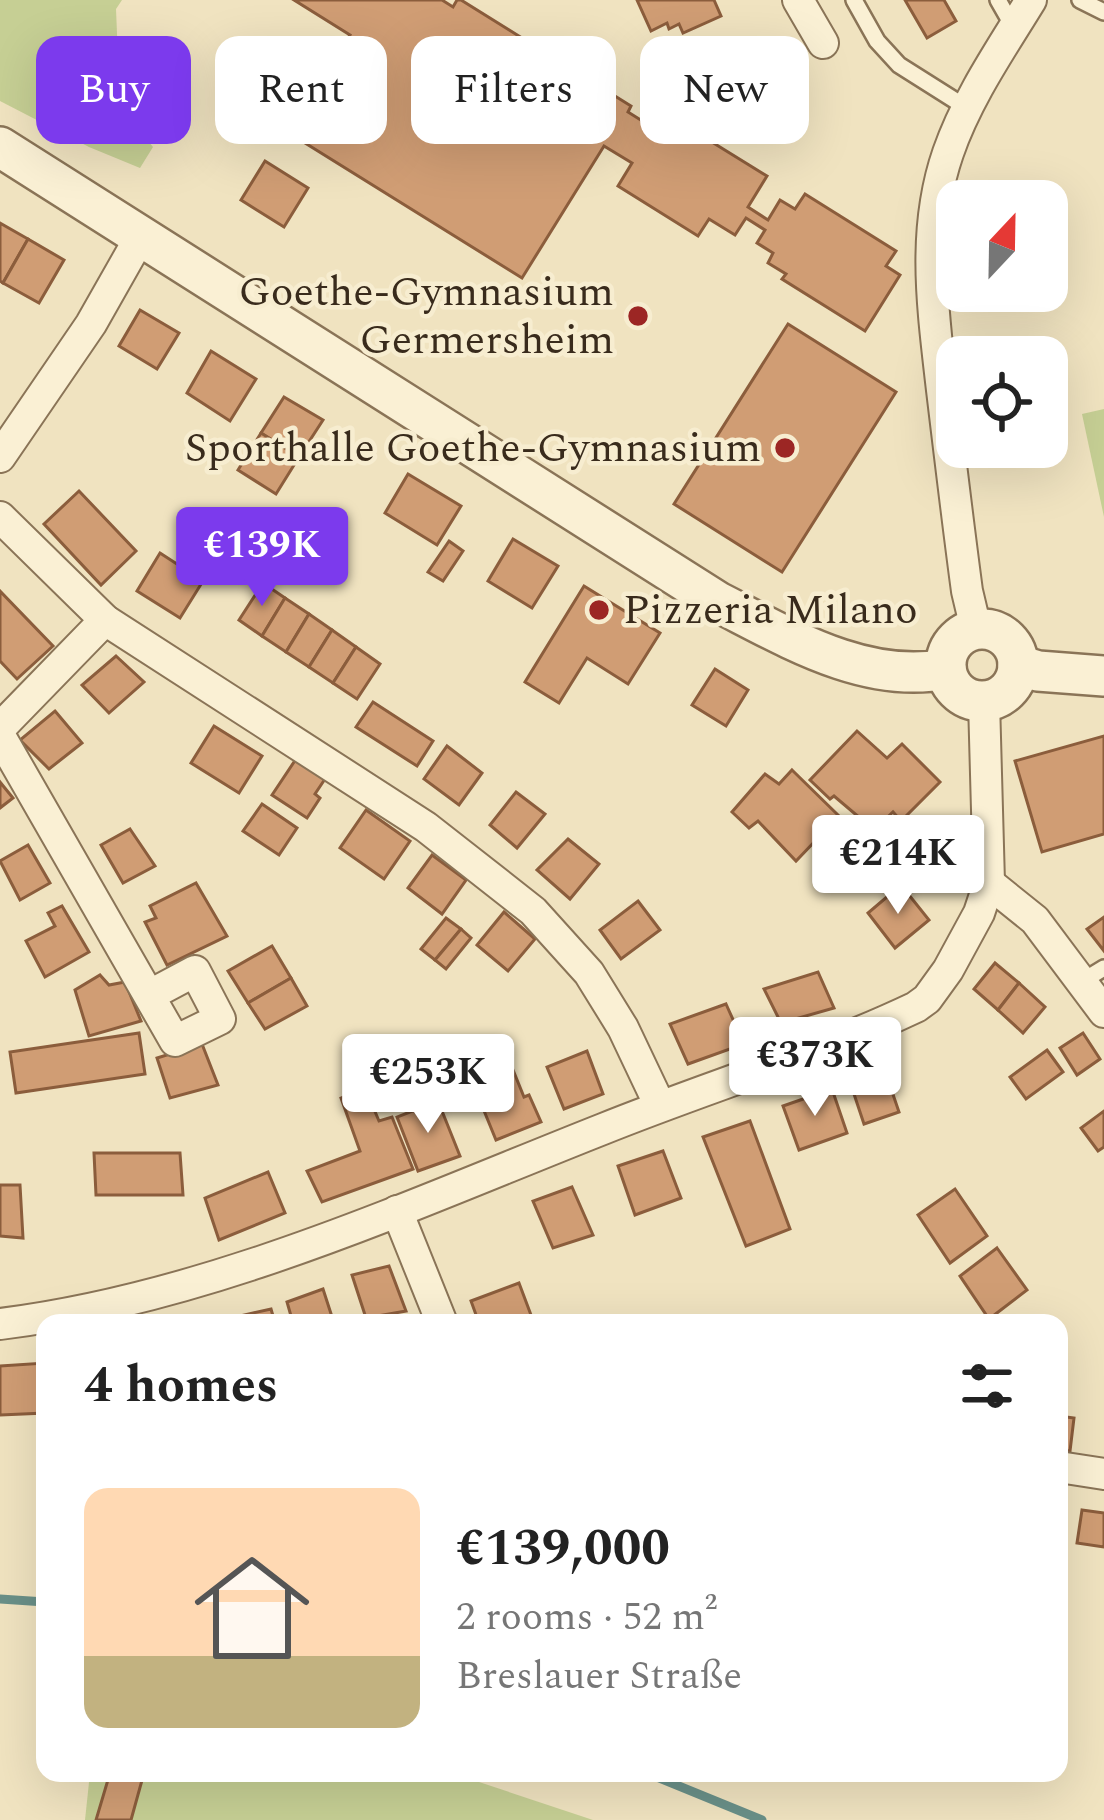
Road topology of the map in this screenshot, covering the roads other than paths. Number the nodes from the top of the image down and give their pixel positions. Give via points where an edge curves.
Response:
1 (798, 0) edge
2 (854, 0) edge
3 (998, 0) edge
4 (1031, 0) edge
5 (1080, 0) edge
6 (1104, 12) edge
7 (1014, 28) junction
8 (823, 43) dead end
9 (967, 108) junction
10 (0, 146) edge
11 (142, 234) junction
12 (0, 457) edge
13 (0, 517) edge
14 (105, 620) junction
15 (976, 629) junction
16 (1018, 665) junction
17 (946, 669) junction
18 (1104, 676) edge
19 (984, 701) junction
20 (0, 732) edge
21 (989, 883) junction
22 (1093, 975) edge
23 (150, 995) dead end
24 (1104, 1012) edge
25 (660, 1106) junction
26 (397, 1210) junction
27 (66, 1314) edge
28 (438, 1314) edge
29 (36, 1320) edge
30 (0, 1324) edge
31 (1068, 1468) edge
32 (1104, 1474) edge

1 - 8 street
2 - 9 lane via 899,64
3 - 7 lane
4 - 7 street
5 - 6 lane
7 - 9 street
9 - 15 street via 940,179 929,264
10 - 11 street
11 - 12 street
11 - 17 street via 718,602 853,662 891,671
13 - 14 street
14 - 20 street
14 - 25 street via 426,827 533,911 589,973
15 - 16 street via 1006,637
15 - 17 street via 950,647
16 - 18 street
16 - 19 street via 1004,694
17 - 19 street via 963,696
19 - 21 street
20 - 23 street
21 - 22 street
21 - 25 street via 948,970 916,1007
22 - 24 street
25 - 26 street
26 - 27 street via 196,1284
26 - 28 street
29 - 30 street
31 - 32 street

